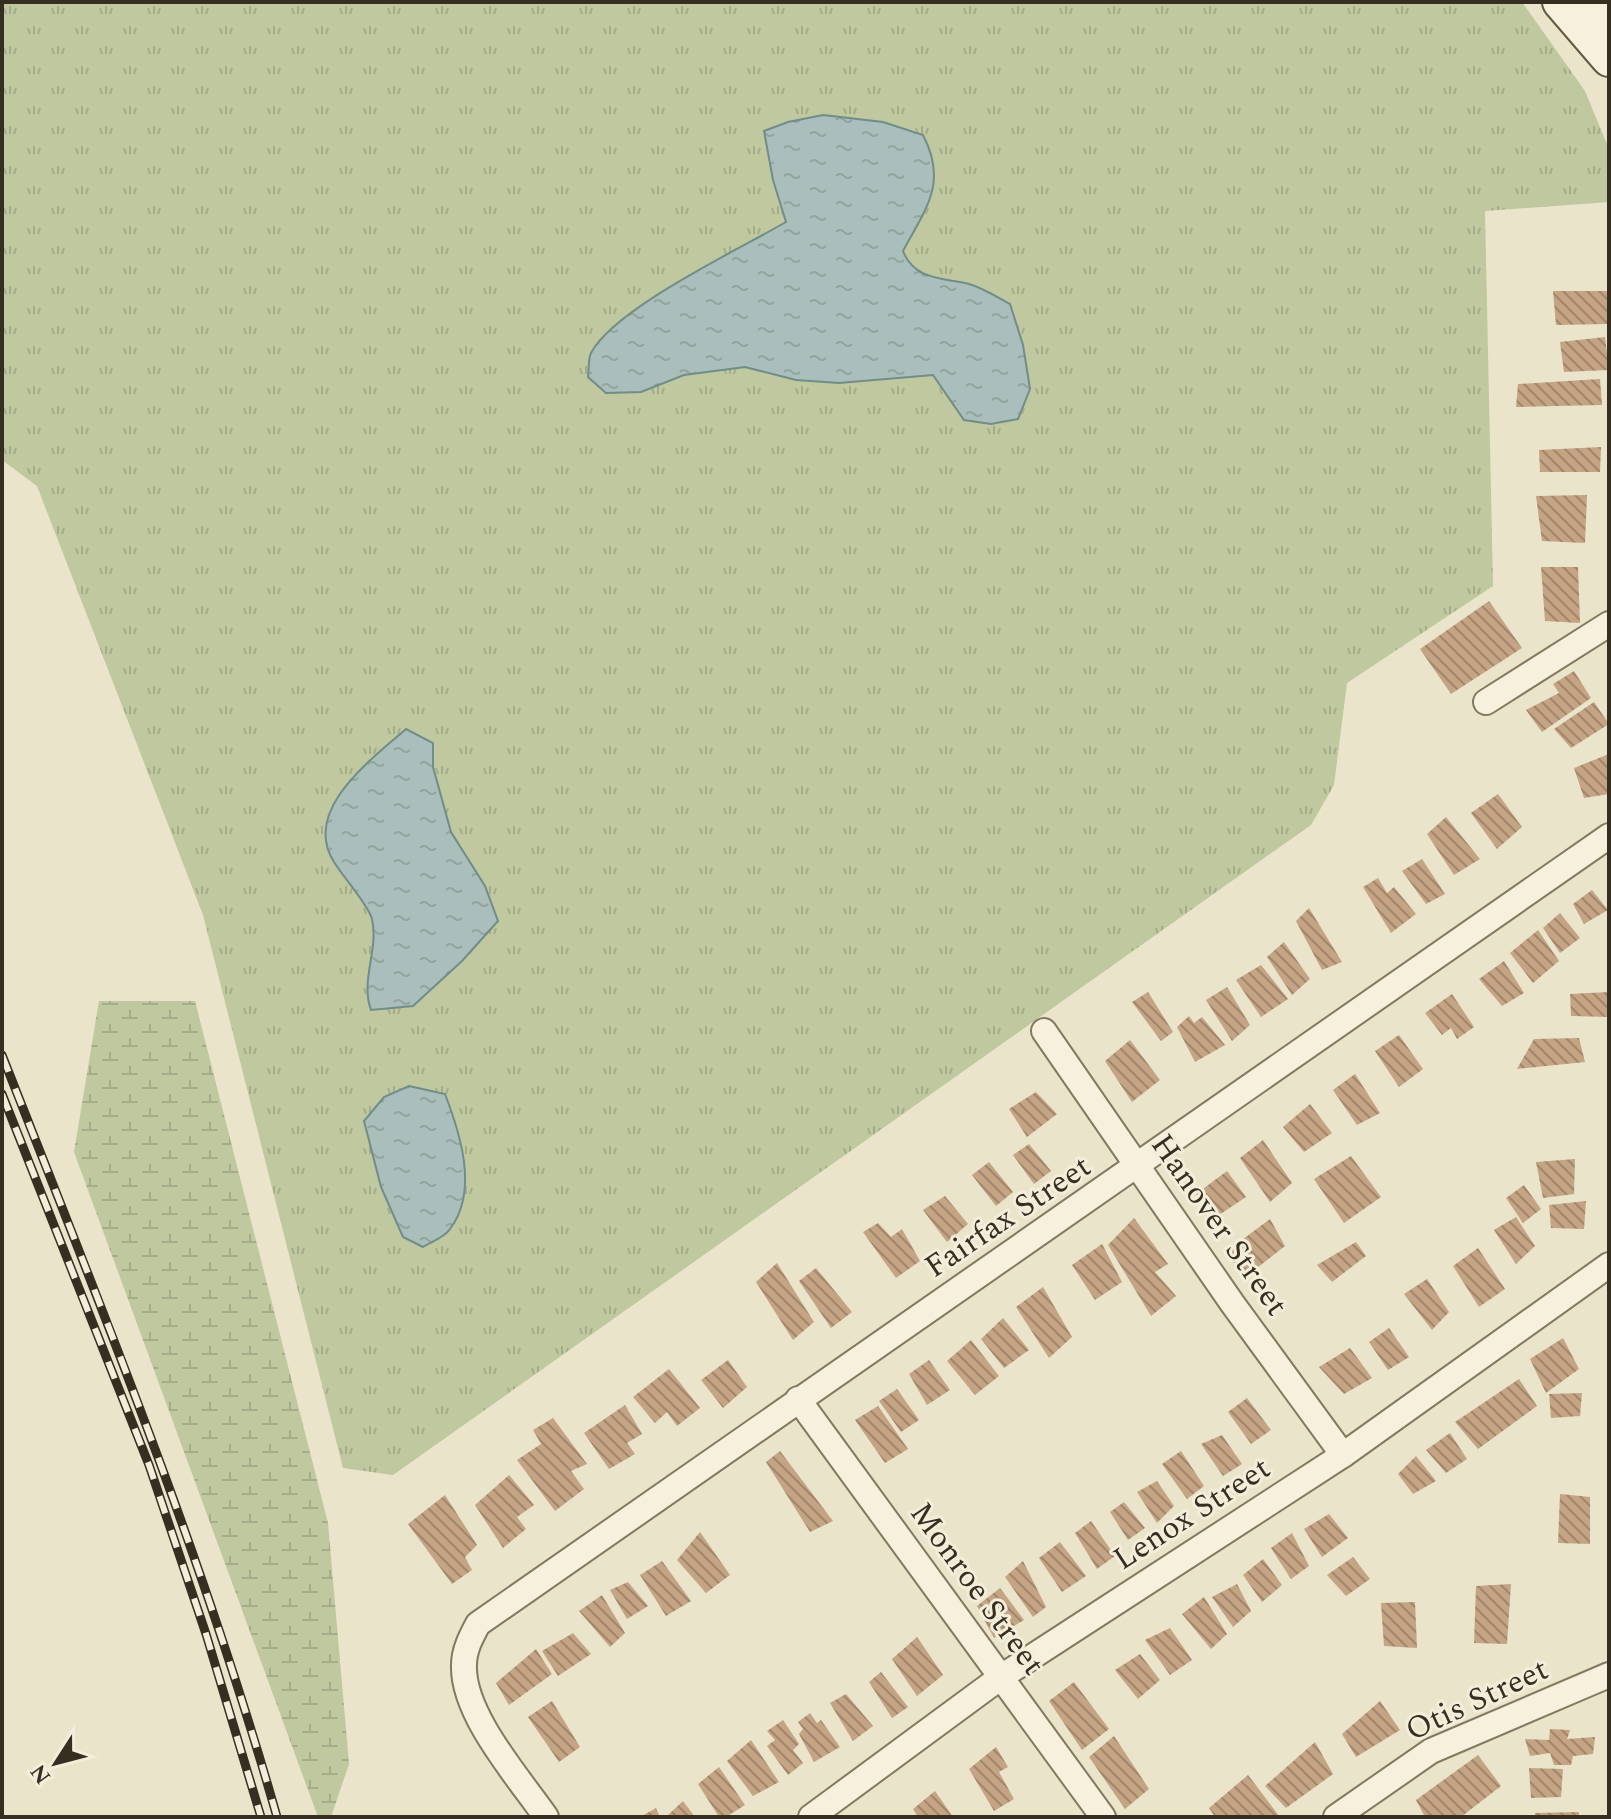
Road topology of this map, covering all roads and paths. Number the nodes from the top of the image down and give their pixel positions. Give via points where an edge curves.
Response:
1 (1585, 13) edge
2 (1609, 59) edge
3 (1609, 80) edge
4 (1609, 624) edge
5 (1486, 702) dead end
6 (1609, 836) edge
7 (1044, 1031) dead end
8 (1139, 1166) junction
9 (1609, 1265) edge
10 (798, 1399) junction
11 (1343, 1455) junction
12 (1609, 1675) edge
13 (1001, 1677) junction
14 (546, 1817) edge
15 (811, 1817) edge
16 (1103, 1817) edge
17 (1336, 1817) edge

1 - 2 street
1 - 3 street
4 - 5 street
6 - 8 street, Fairfax Street
7 - 8 street, Hanover Street
8 - 10 street, Fairfax Street
8 - 11 street, Hanover Street
9 - 11 street, Lenox Street
10 - 13 street, Monroe Street
10 - 14 street, Fairfax Street via 478,1624 468,1643 466,1689
11 - 13 street, Lenox Street
12 - 17 street, Otis Street via 1431,1751
13 - 15 street, Lenox Street
13 - 16 street, Monroe Street

